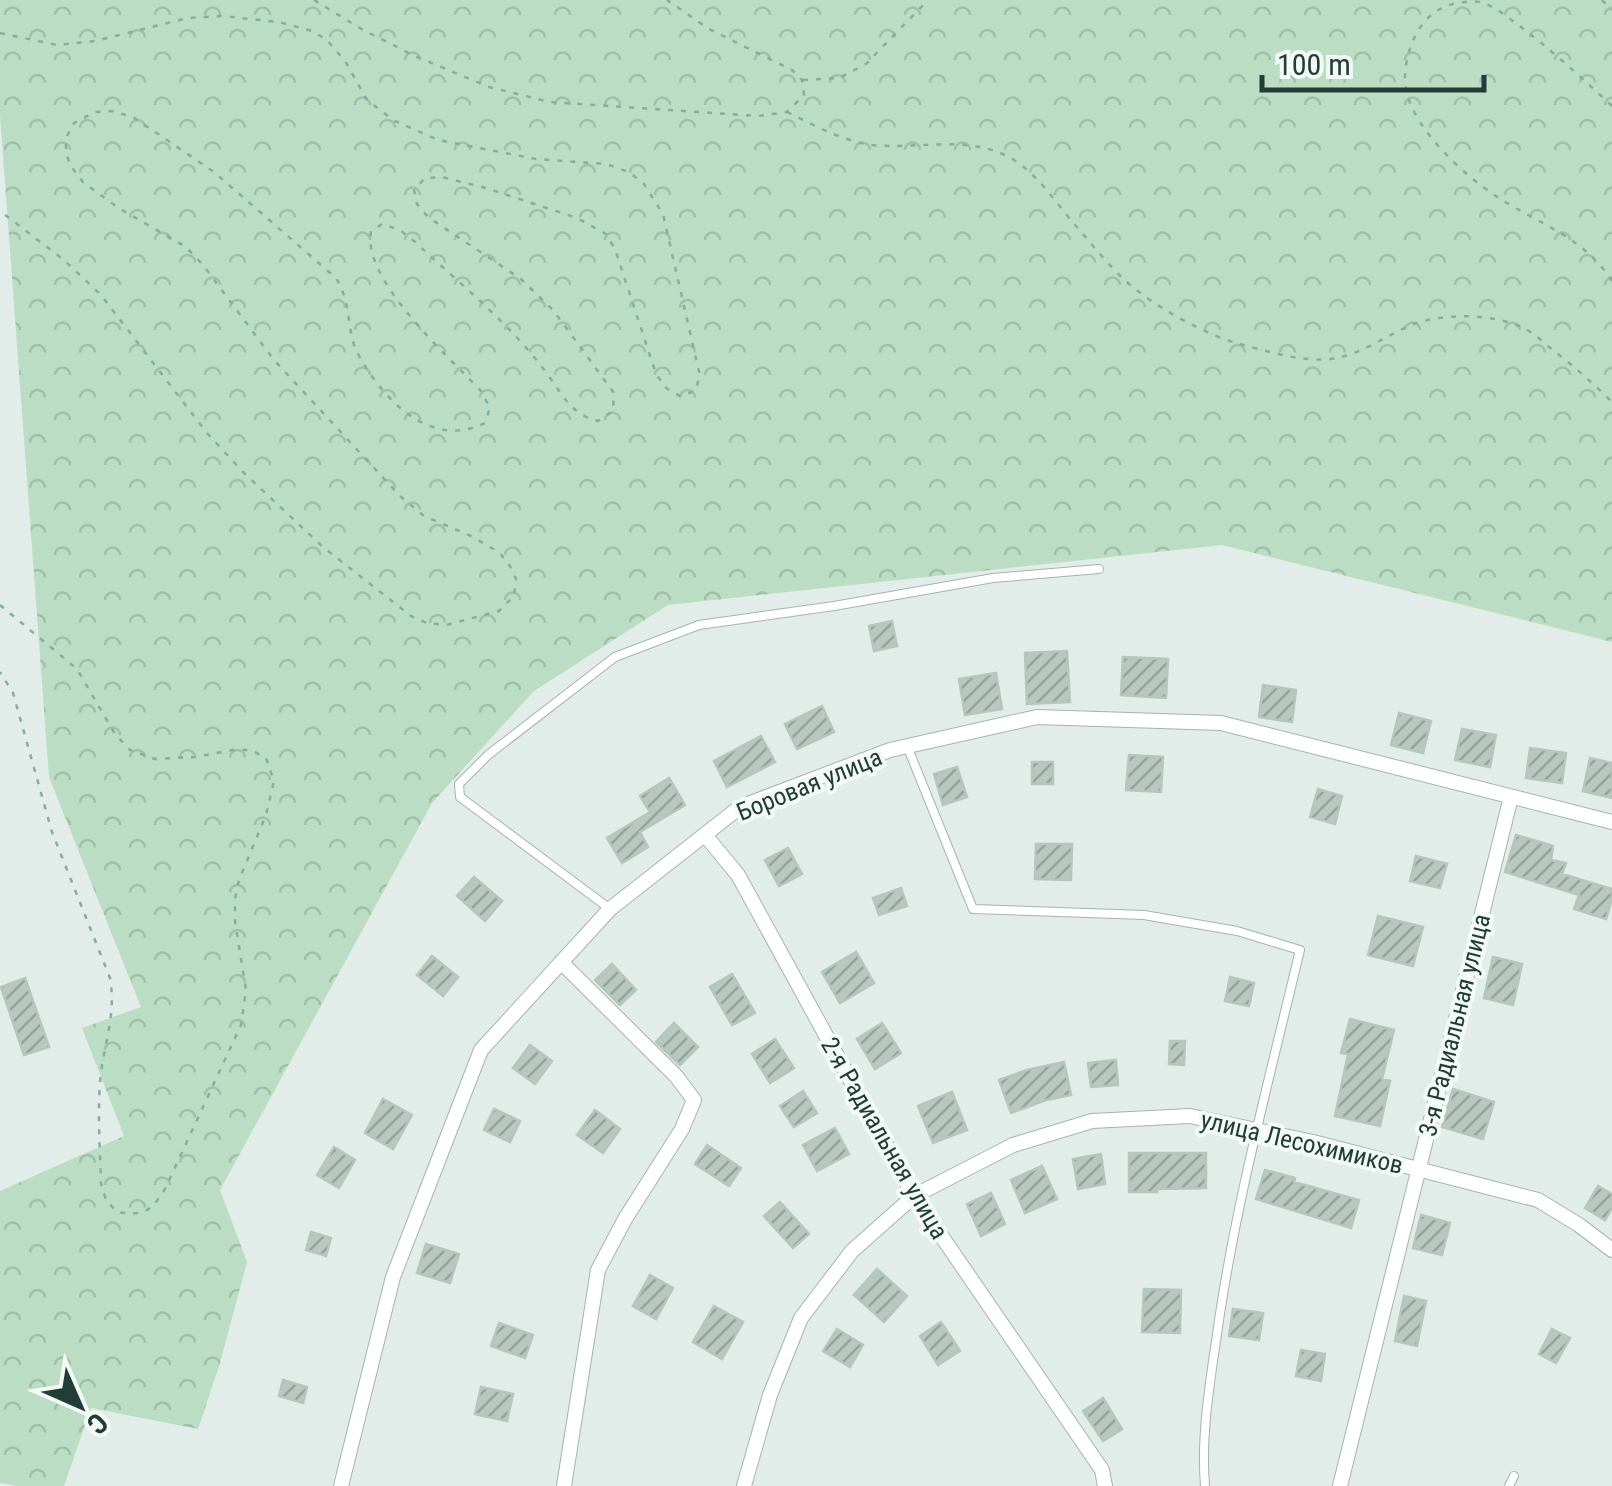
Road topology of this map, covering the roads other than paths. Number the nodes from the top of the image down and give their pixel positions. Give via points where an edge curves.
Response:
1 (1099, 569) dead end
2 (907, 746) junction
3 (1512, 797) junction
4 (1612, 822) edge
5 (705, 835) junction
6 (610, 909) junction
7 (561, 962) junction
8 (1257, 1130) junction
9 (1418, 1169) junction
10 (914, 1196) junction
11 (1612, 1250) edge
12 (1514, 1476) dead end
13 (341, 1486) edge
14 (564, 1486) edge
15 (744, 1486) edge
16 (1106, 1486) edge
17 (1204, 1486) edge
18 (1340, 1486) edge
19 (1509, 1486) edge

1 - 6 lane via 993,578 700,625 615,657 460,784 460,797
2 - 3 street, Боровая улица via 1037,716 1220,723
2 - 5 street, Боровая улица via 740,808
2 - 8 lane via 973,910 1144,916 1237,931 1300,950
3 - 4 street, Боровая улица
3 - 9 street, 3-я Радиальная улица
5 - 6 street, Боровая улица
5 - 10 street, 2-я Радиальная улица via 738,875
6 - 7 street, Боровая улица
7 - 13 street, Боровая улица via 481,1050 392,1278
7 - 14 street via 694,1100 598,1270
8 - 9 street, улица Лесохимиков
8 - 10 street, улица Лесохимиков via 1190,1116 1092,1121 1013,1145
8 - 17 lane via 1225,1273 1208,1394
9 - 11 street, улица Лесохимиков via 1538,1200
9 - 18 street, 3-я Радиальная улица
10 - 15 street, улица Лесохимиков via 852,1251 801,1318
10 - 16 street, 2-я Радиальная улица via 1102,1470
12 - 19 lane

